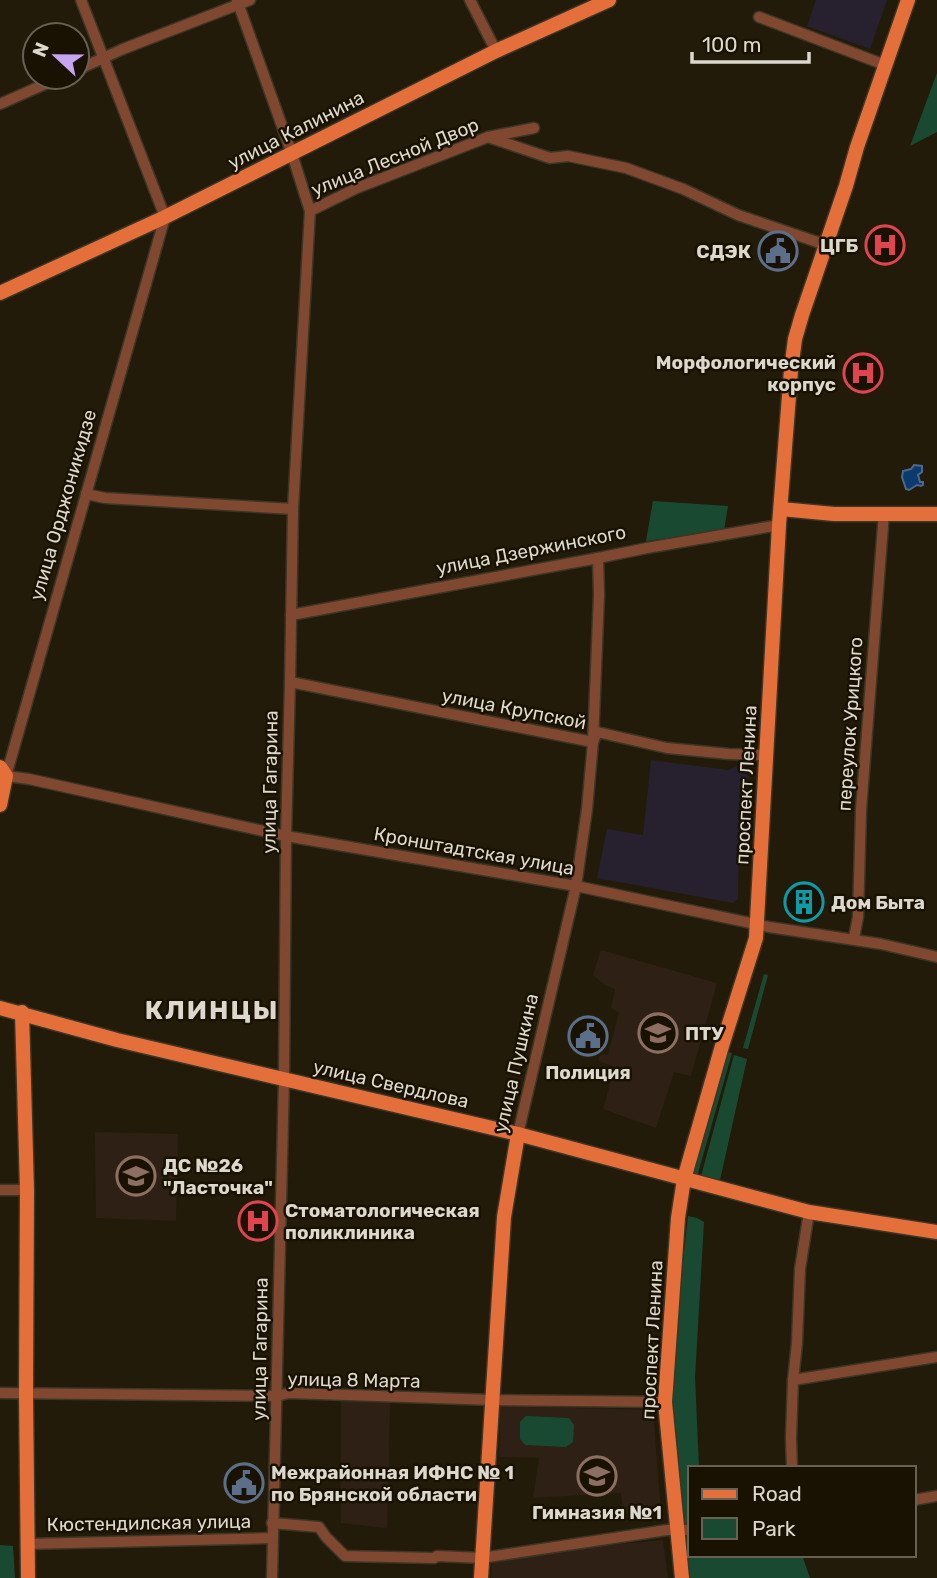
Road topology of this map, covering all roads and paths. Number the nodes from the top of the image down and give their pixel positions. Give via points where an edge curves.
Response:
1 (81, 0) edge
2 (250, 0) edge
3 (470, 0) edge
4 (609, 0) edge
5 (908, 0) edge
6 (237, 2) edge
7 (759, 17) dead end
8 (496, 51) junction
9 (104, 58) junction
10 (91, 64) edge
11 (885, 65) junction
12 (29, 91) edge
13 (0, 104) edge
14 (534, 128) dead end
15 (488, 136) junction
16 (292, 154) junction
17 (310, 211) junction
18 (165, 217) junction
19 (826, 245) junction
20 (0, 292) edge
21 (86, 494) junction
22 (293, 509) junction
23 (781, 509) junction
24 (884, 513) junction
25 (937, 514) edge
26 (779, 525) junction
27 (598, 558) junction
28 (291, 615) junction
29 (290, 682) junction
30 (593, 742) junction
31 (766, 755) junction
32 (3, 772) edge
33 (0, 805) edge
34 (286, 836) junction
35 (576, 886) junction
36 (758, 925) junction
37 (854, 938) junction
38 (937, 957) edge
39 (0, 1007) edge
40 (22, 1012) junction
41 (284, 1079) junction
42 (518, 1134) junction
43 (684, 1179) junction
44 (0, 1190) edge
45 (27, 1190) junction
46 (809, 1212) junction
47 (937, 1232) edge
48 (937, 1357) edge
49 (793, 1380) junction
50 (0, 1393) edge
51 (26, 1394) junction
52 (277, 1396) junction
53 (493, 1400) junction
54 (665, 1402) junction
55 (792, 1466) edge
56 (937, 1496) edge
57 (916, 1500) edge
58 (272, 1523) junction
59 (684, 1530) edge
60 (272, 1538) junction
61 (27, 1544) junction
62 (482, 1558) junction
63 (28, 1578) edge
64 (272, 1578) edge
65 (481, 1578) edge
66 (682, 1578) edge

1 - 9 street
2 - 6 street
3 - 8 street
4 - 8 main road, улица Калинина
5 - 11 main road, проспект Ленина
6 - 9 street
6 - 16 street, улица Гагарина
7 - 11 street
8 - 16 main road, улица Калинина
9 - 10 street
9 - 18 street
11 - 19 main road, проспект Ленина
12 - 13 street
14 - 15 street, улица Лесной Двор
15 - 17 street, улица Лесной Двор
15 - 19 street via 550,158 568,156 626,168 738,215
16 - 17 street, улица Гагарина
16 - 18 main road, улица Калинина
17 - 22 street, улица Гагарина
18 - 20 main road, улица Калинина
18 - 21 street, улица Орджоникидзе
19 - 23 main road, проспект Ленина via 795,339
21 - 22 street
21 - 32 street, улица Орджоникидзе
22 - 28 street, улица Гагарина
23 - 24 main road
23 - 26 main road, проспект Ленина
24 - 25 main road
24 - 37 street, переулок Урицкого
26 - 27 street, улица Дзержинского
26 - 31 main road, проспект Ленина
27 - 28 street, улица Дзержинского
27 - 30 street, улица Пушкина
28 - 29 street, улица Гагарина
29 - 30 street, улица Крупской
29 - 34 street, улица Гагарина
30 - 31 street, улица Крупской via 597,732 667,748
30 - 35 street, улица Пушкина
31 - 36 main road, проспект Ленина
32 - 33 main road, улица Орджоникидзе
32 - 34 street, Кронштадтская улица
34 - 35 street, Кронштадтская улица
34 - 41 street, улица Гагарина
35 - 36 street, Кронштадтская улица
35 - 42 street, улица Пушкина
36 - 37 street, Кронштадтская улица
36 - 43 main road, проспект Ленина
37 - 38 street, Кронштадтская улица
39 - 40 main road, улица Свердлова
40 - 41 main road, улица Свердлова via 117,1040
40 - 45 main road
41 - 42 main road, улица Свердлова
41 - 52 street, улица Гагарина
42 - 43 main road, улица Свердлова
42 - 53 main road, улица Пушкина via 504,1217
43 - 46 main road, улица Свердлова
43 - 54 main road, проспект Ленина
44 - 45 street
45 - 51 main road
46 - 47 main road, улица Свердлова
46 - 49 street via 800,1269
48 - 49 street
49 - 55 street
50 - 51 street, улица 8 Марта
51 - 52 street, улица 8 Марта
51 - 61 main road
52 - 53 street, улица 8 Марта
52 - 58 street, улица Гагарина
53 - 54 street, улица 8 Марта
53 - 62 main road, улица Пушкина
54 - 59 main road, проспект Ленина
56 - 57 street
58 - 60 street, улица Гагарина
58 - 62 street, Кюстендилская улица via 319,1527 345,1556
59 - 62 street, Кюстендилская улица
59 - 66 main road, проспект Ленина
60 - 61 street, Кюстендилская улица
60 - 64 street, улица Гагарина
61 - 63 main road
62 - 65 main road, улица Пушкина

